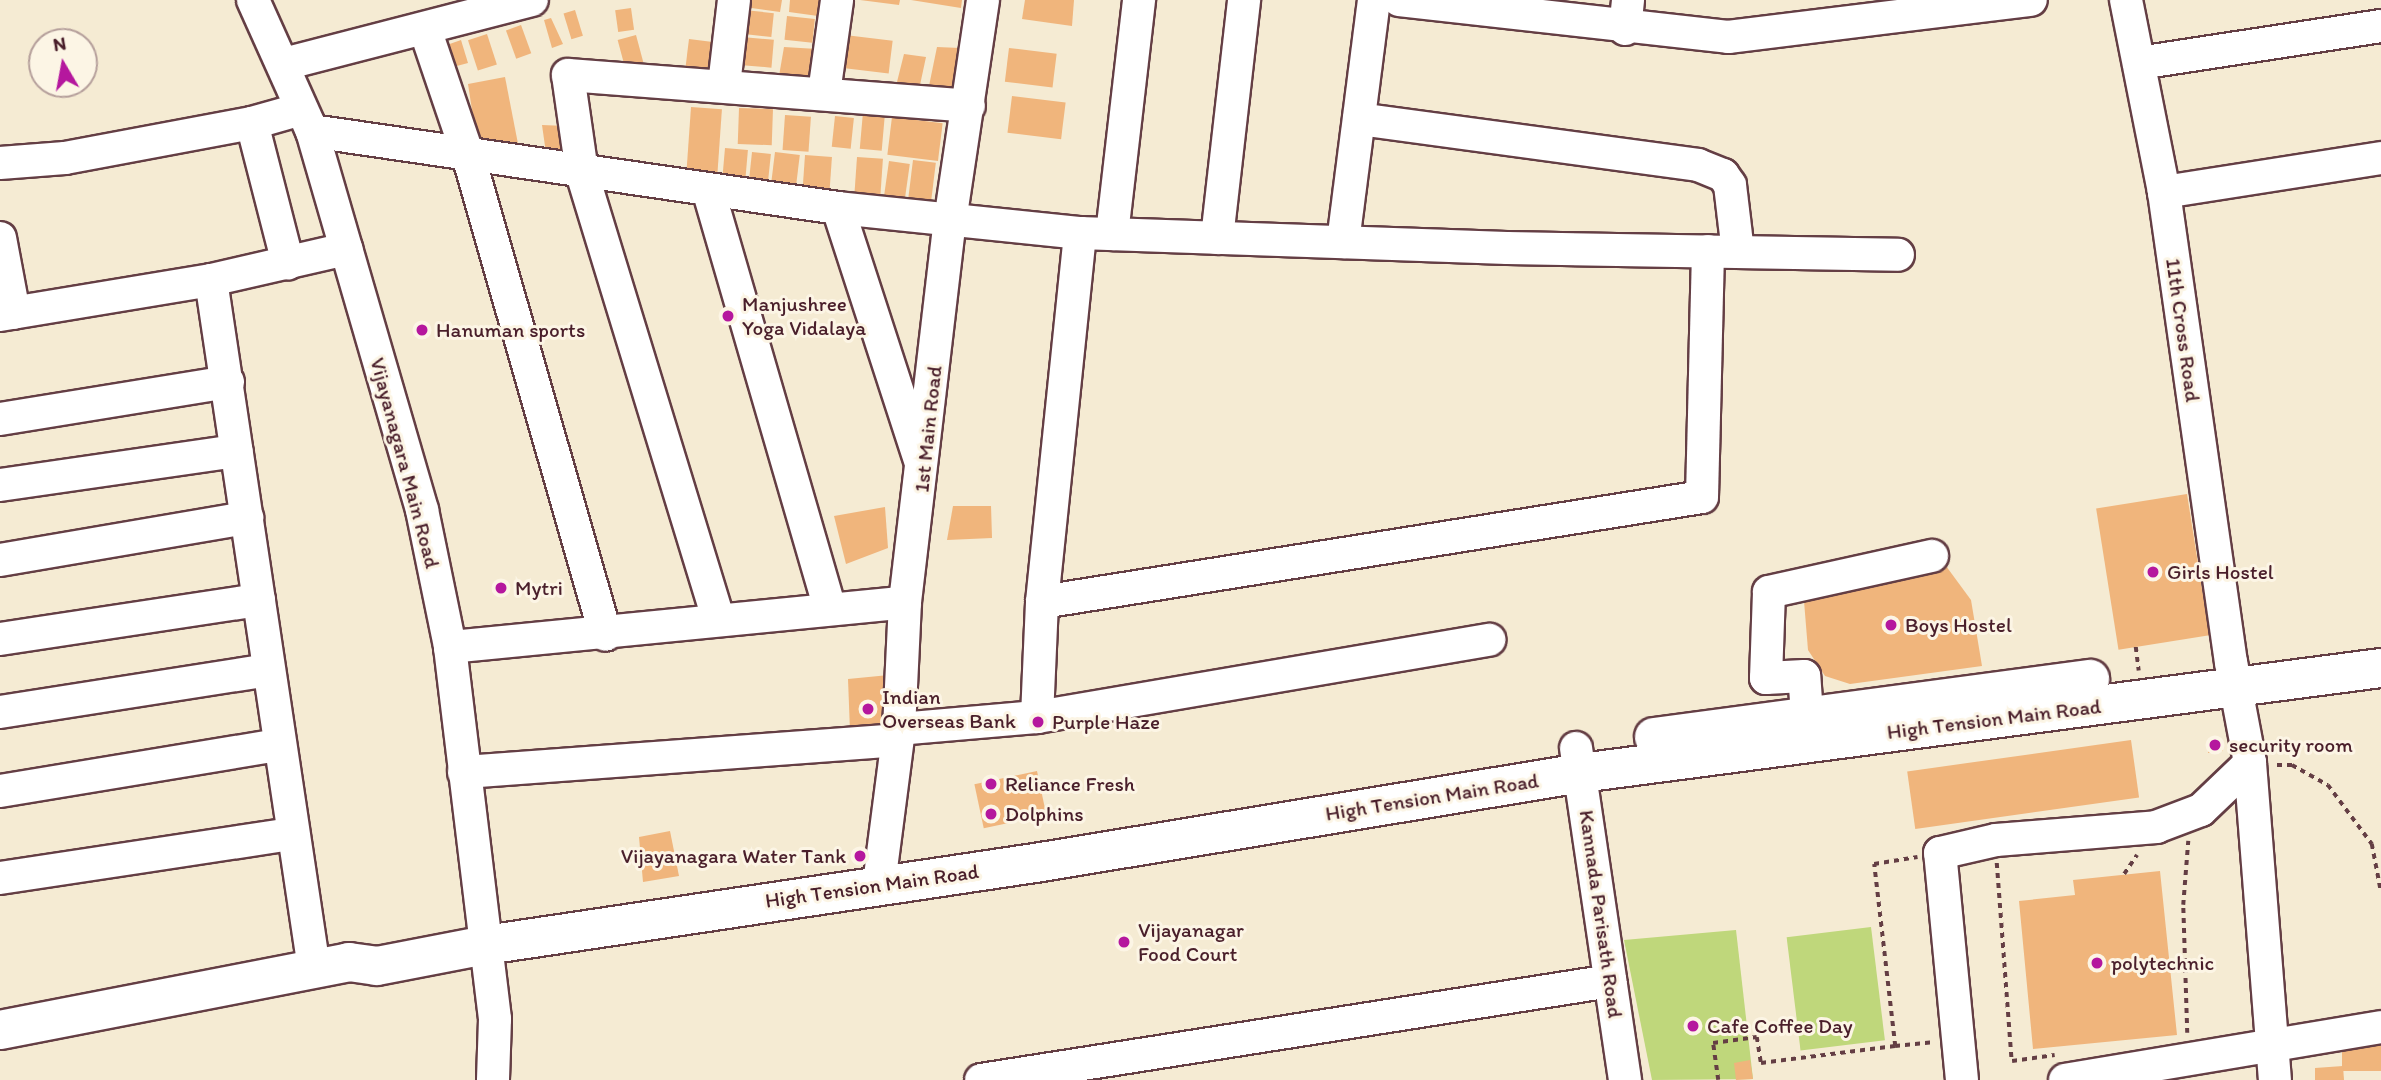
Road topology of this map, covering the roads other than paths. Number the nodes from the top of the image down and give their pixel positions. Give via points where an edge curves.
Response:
1 (253, 0) edge
2 (734, 0) edge
3 (837, 0) edge
4 (984, 0) edge
5 (1139, 0) edge
6 (1244, 0) edge
7 (1374, 0) edge
8 (1399, 0) edge
9 (2031, 0) edge
10 (2126, 0) edge
11 (523, 1) edge
12 (1626, 14) edge
13 (2381, 26) edge
14 (425, 29) junction
15 (2139, 63) junction
16 (284, 64) junction
17 (724, 85) junction
18 (824, 93) junction
19 (970, 106) junction
20 (1359, 119) junction
21 (307, 120) junction
22 (252, 123) junction
23 (468, 155) junction
24 (2381, 158) edge
25 (0, 163) edge
26 (582, 172) junction
27 (708, 189) junction
28 (2164, 191) junction
29 (838, 208) junction
30 (950, 221) junction
31 (1080, 233) junction
32 (1112, 234) junction
33 (0, 237) edge
34 (1217, 237) junction
35 (1343, 242) junction
36 (346, 249) junction
37 (1723, 252) junction
38 (1898, 255) dead end
39 (288, 263) junction
40 (211, 280) junction
41 (7, 314) edge
42 (228, 382) junction
43 (0, 419) edge
44 (237, 451) junction
45 (924, 471) junction
46 (0, 485) edge
47 (247, 518) junction
48 (1932, 556) dead end
49 (0, 560) edge
50 (259, 600) junction
51 (1042, 601) junction
52 (905, 602) junction
53 (830, 609) junction
54 (718, 618) junction
55 (606, 635) junction
56 (0, 639) edge
57 (1489, 640) dead end
58 (2381, 643) edge
59 (450, 647) junction
60 (2381, 668) edge
61 (268, 670) junction
62 (2234, 674) junction
63 (0, 712) edge
64 (1807, 715) junction
65 (1037, 717) junction
66 (898, 734) junction
67 (279, 746) junction
68 (1579, 760) junction
69 (2250, 763) junction
70 (464, 772) junction
71 (0, 791) edge
72 (291, 834) junction
73 (880, 872) junction
74 (0, 878) edge
75 (484, 933) junction
76 (332, 965) junction
77 (1610, 981) junction
78 (2381, 1027) edge
79 (0, 1030) edge
80 (2274, 1046) junction
81 (2066, 1067) edge
82 (493, 1080) edge
83 (981, 1080) edge
84 (1625, 1080) edge
85 (1962, 1080) edge
86 (2275, 1080) edge

1 - 16 street, Vijayanagara Main Road
2 - 17 street
3 - 18 street
4 - 19 street, 1st Main Road
5 - 32 street
6 - 34 street
7 - 20 street
8 - 12 street
9 - 12 street via 1728,37
10 - 15 street, 11th Cross Road
11 - 14 street
13 - 15 street
14 - 16 street
14 - 23 street
15 - 28 street, 11th Cross Road
16 - 21 street, Vijayanagara Main Road
17 - 18 street
17 - 26 street via 568,75
18 - 19 street
19 - 30 street, 1st Main Road
20 - 35 street
20 - 37 street via 1699,165 1723,176 1730,185
21 - 22 street
21 - 23 street
21 - 36 street, Vijayanagara Main Road
22 - 25 street via 65,158
22 - 39 street
23 - 26 street
23 - 55 street
24 - 28 street
26 - 27 street
26 - 54 street
27 - 29 street
27 - 53 street
28 - 62 street, 11th Cross Road
29 - 30 street
29 - 45 street
30 - 31 street
30 - 45 street, 1st Main Road
31 - 32 street
31 - 51 street
32 - 34 street
33 - 41 street
34 - 35 street
35 - 37 street
36 - 39 street
36 - 59 street, Vijayanagara Main Road via 422,509
37 - 38 street
37 - 51 street via 1702,497
39 - 40 street
40 - 41 street
40 - 42 street
42 - 43 street
42 - 44 street
44 - 46 street
44 - 47 street
45 - 52 street, 1st Main Road
47 - 49 street
47 - 50 street
48 - 64 street via 1769,592 1766,678 1804,676
50 - 56 street
50 - 61 street
51 - 65 street
52 - 53 street
52 - 66 street, 1st Main Road
53 - 54 street
54 - 55 street
55 - 59 street
57 - 65 street
58 - 62 main road
59 - 70 street, Vijayanagara Main Road
60 - 62 main road, High Tension Main Road
61 - 63 street
61 - 67 street
62 - 64 main road via 2138,660
62 - 68 main road, High Tension Main Road
62 - 69 street, 11th Cross Road
64 - 68 main road
65 - 66 street
66 - 70 street
66 - 73 street, 1st Main Road
67 - 71 street
67 - 72 street
68 - 73 main road, High Tension Main Road via 1035,863
68 - 77 street, Kannada Parisath Road
69 - 80 street, 11th Cross Road
69 - 85 street via 2201,810 2156,827 1996,841 1940,853
70 - 75 street, Vijayanagara Main Road
72 - 74 street
72 - 76 street
73 - 75 main road, High Tension Main Road
75 - 76 main road, High Tension Main Road via 377,966
75 - 82 street, Vijayanagara Main Road via 495,1019
76 - 79 main road, High Tension Main Road
77 - 83 street
77 - 84 street, Kannada Parisath Road
78 - 80 street
80 - 81 street
80 - 86 street, 11th Cross Road

